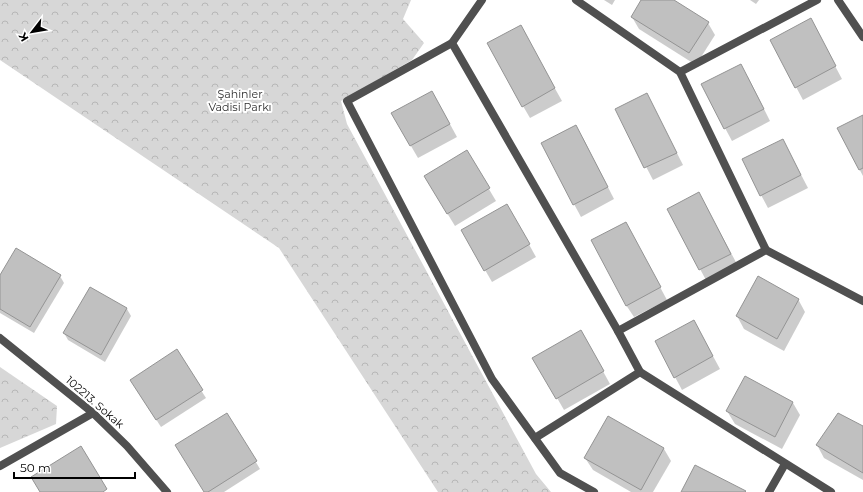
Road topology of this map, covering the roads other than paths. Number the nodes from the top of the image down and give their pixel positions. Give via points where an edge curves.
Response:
1 (482, 0) edge
2 (576, 0) edge
3 (817, 0) edge
4 (838, 0) edge
5 (863, 37) edge
6 (452, 43) junction
7 (680, 72) junction
8 (766, 250) junction
9 (863, 300) edge
10 (618, 331) junction
11 (0, 338) edge
12 (640, 372) junction
13 (93, 413) junction
14 (535, 438) junction
15 (785, 464) junction
16 (0, 466) edge
17 (167, 492) edge
18 (594, 492) edge
19 (769, 492) edge
20 (831, 492) edge

1 - 6 street
2 - 7 street
3 - 7 street
4 - 5 street
6 - 10 street
6 - 14 street via 347,101 492,379
7 - 8 street
8 - 9 street
8 - 10 street
10 - 12 street
11 - 13 street, 102213. Sokak
12 - 14 street
12 - 15 street
13 - 16 street
13 - 17 street, 102213. Sokak via 127,446
14 - 18 street via 560,473
15 - 19 street
15 - 20 street

